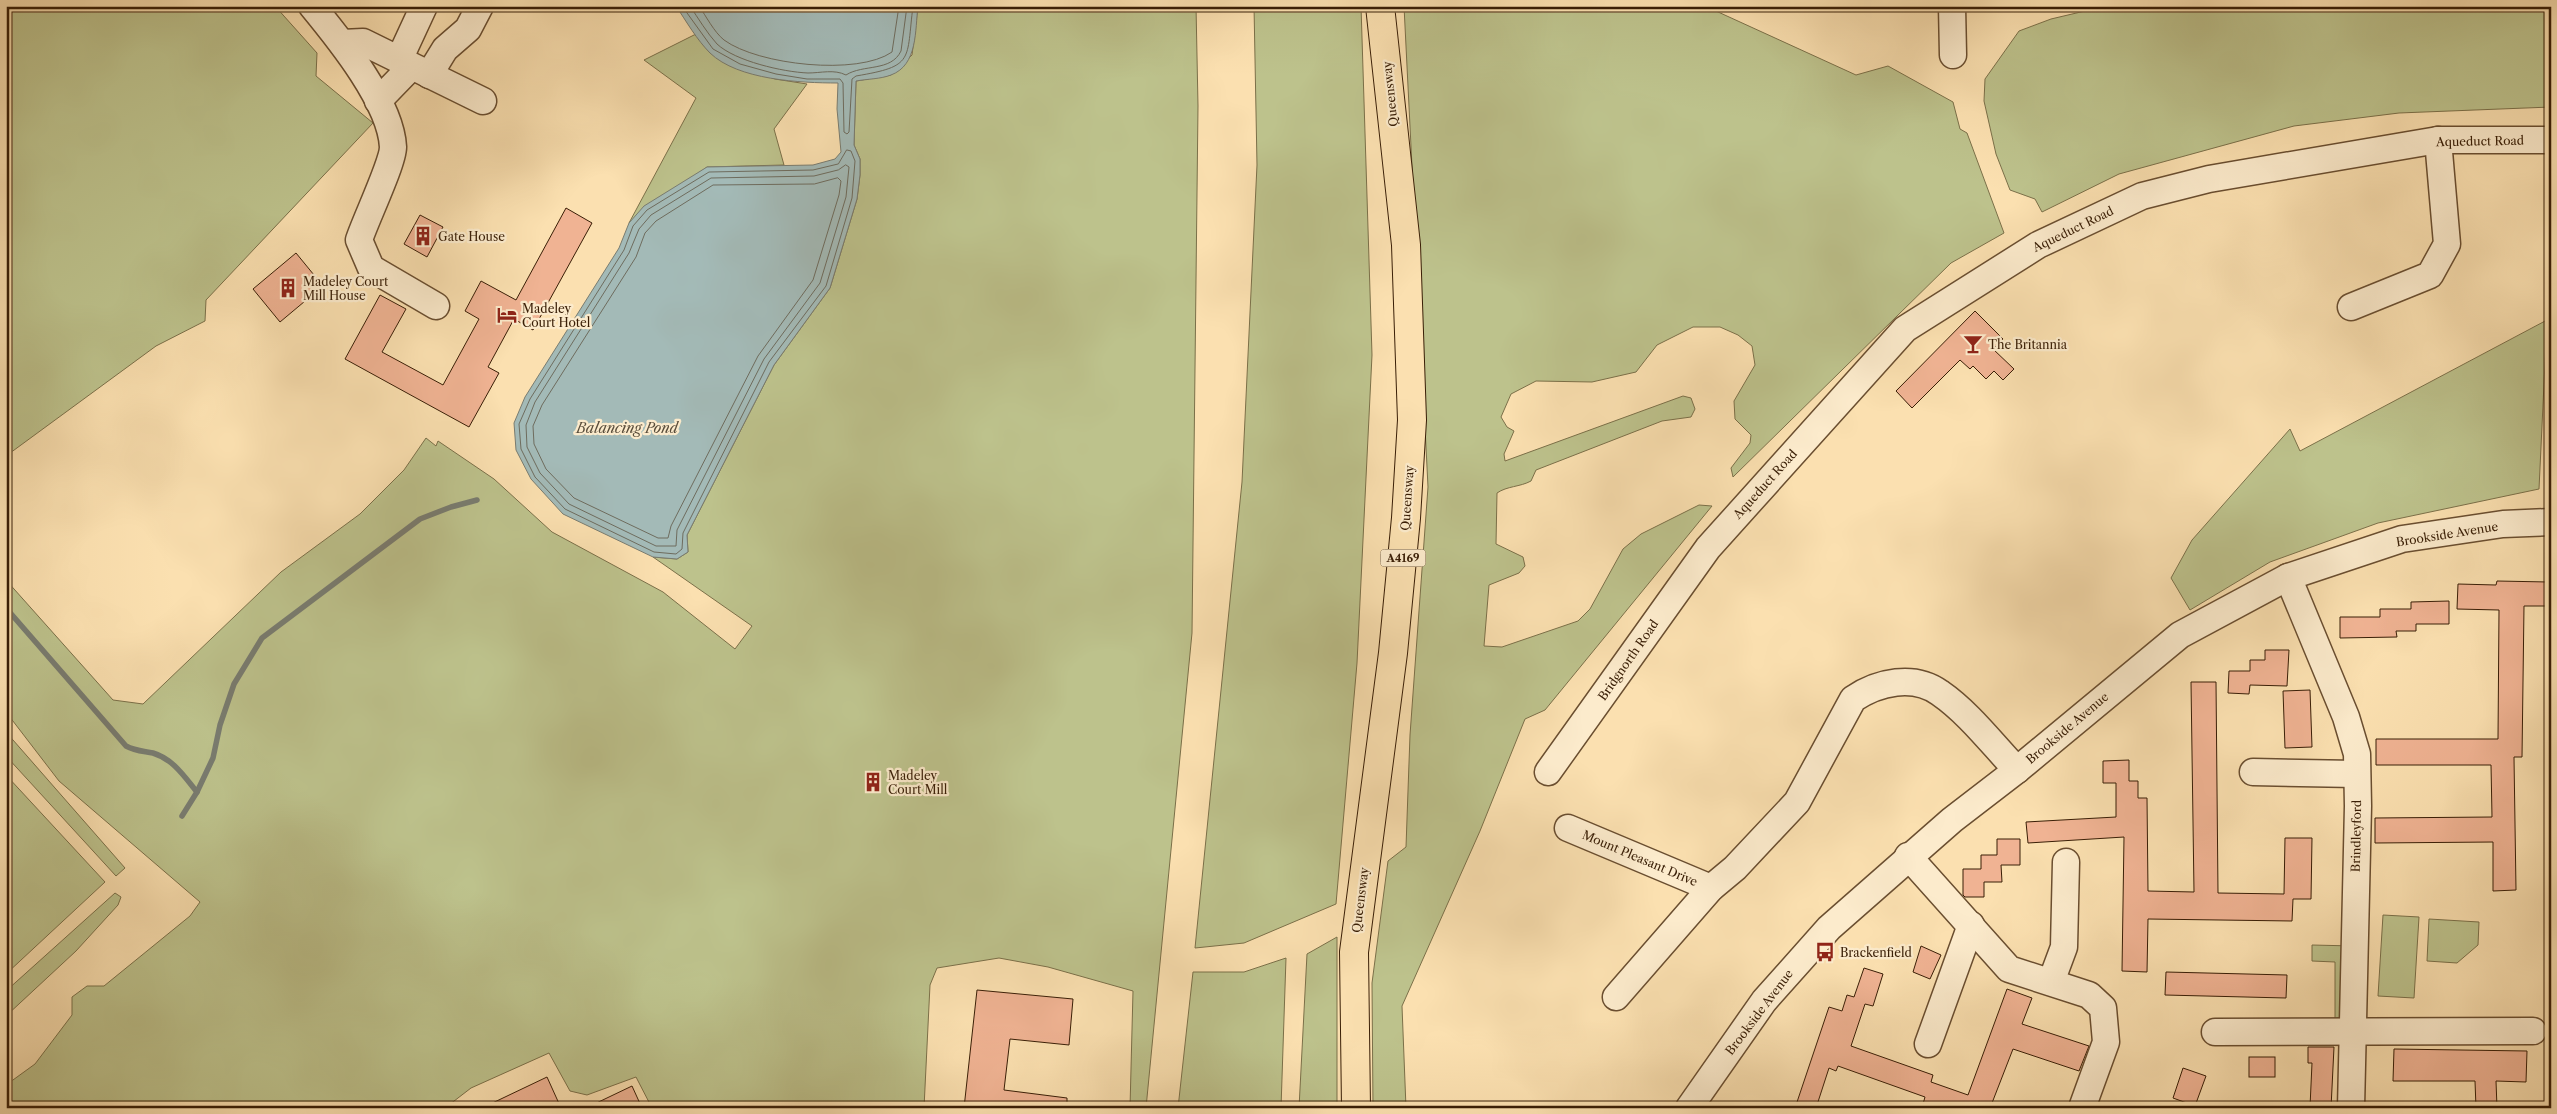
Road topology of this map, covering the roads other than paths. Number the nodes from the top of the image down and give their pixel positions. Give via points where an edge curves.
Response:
1 (312, 6) edge
2 (424, 6) edge
3 (480, 6) edge
4 (1380, 6) edge
5 (1941, 6) edge
6 (1952, 7) edge
7 (342, 43) junction
8 (1953, 54) dead end
9 (413, 67) junction
10 (378, 101) junction
11 (483, 101) dead end
12 (2438, 140) junction
13 (2551, 140) edge
14 (436, 306) dead end
15 (2351, 307) dead end
16 (2551, 522) edge
17 (1708, 548) joint
18 (2288, 577) junction
19 (2017, 770) junction
20 (1548, 772) dead end
21 (2253, 772) dead end
22 (2356, 774) junction
23 (1568, 828) dead end
24 (1908, 856) junction
25 (2066, 862) dead end
26 (1711, 888) junction
27 (1971, 925) junction
28 (2051, 982) junction
29 (1616, 997) dead end
30 (2533, 1031) dead end
31 (2215, 1032) dead end
32 (2352, 1033) junction
33 (1928, 1044) dead end
34 (1356, 1108) edge
35 (1688, 1108) edge
36 (2082, 1108) edge
37 (2351, 1108) edge

1 - 7 street
2 - 9 street
3 - 9 street via 468,29 445,49
4 - 34 main road, Queensway / A4169 via 1406,245 1412,420 1393,653 1354,952
5 - 6 street
6 - 8 street
7 - 9 street via 363,42
7 - 10 street
9 - 10 street
9 - 11 street
10 - 14 street via 393,148 359,240 371,268
12 - 13 street, Aqueduct Road
12 - 15 street via 2447,244 2430,275
12 - 17 street, Aqueduct Road via 2209,178 2142,196 2038,245 1905,329
16 - 18 street, Brookside Avenue via 2503,524 2402,539
17 - 20 street, Bridgnorth Road
18 - 19 street, Brookside Avenue via 2180,635
18 - 22 street, Brindleyford via 2346,717 2357,754
19 - 24 street, Brookside Avenue
19 - 26 street, Mount Pleasant Drive via 1939,692 1912,683 1874,686 1853,698 1797,802 1735,868
21 - 22 street
22 - 32 street, Brindleyford
23 - 26 street, Mount Pleasant Drive
24 - 27 street
24 - 35 street, Brookside Avenue via 1829,928 1790,969
25 - 28 street via 2064,946
26 - 29 street, Mount Pleasant Drive
27 - 28 street via 1978,937 2009,969
27 - 33 street
28 - 36 street via 2089,995 2103,1008 2106,1042
30 - 32 street
31 - 32 street
32 - 37 street, Brindleyford

